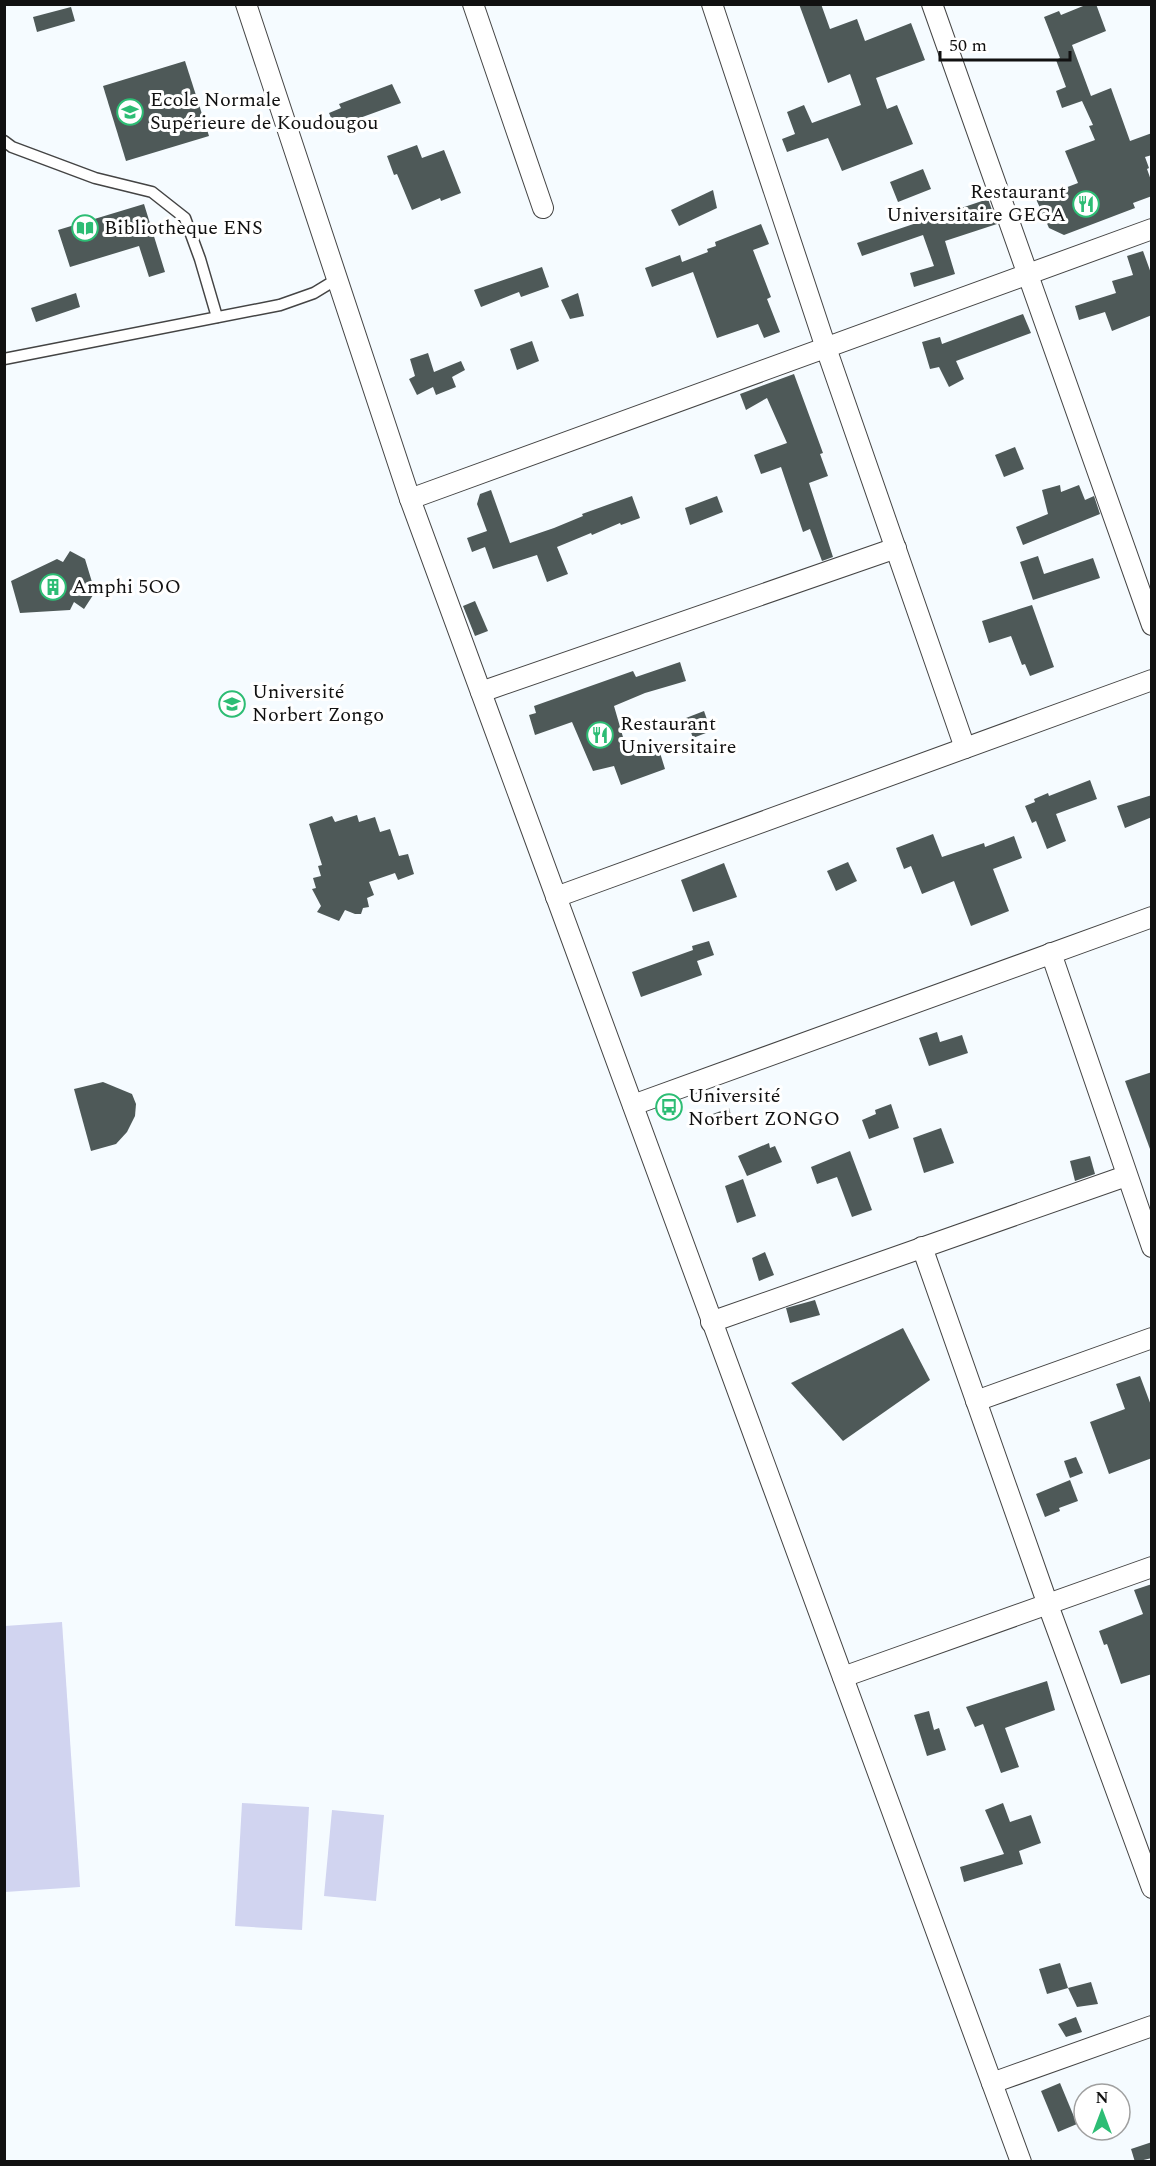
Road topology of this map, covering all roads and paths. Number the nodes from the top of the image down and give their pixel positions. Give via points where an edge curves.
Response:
1 (246, 4) edge
2 (473, 4) edge
3 (712, 4) edge
4 (932, 4) edge
5 (4, 141) edge
6 (543, 208) dead end
7 (1152, 229) edge
8 (1027, 274) junction
9 (337, 279) junction
10 (217, 317) junction
11 (826, 348) junction
12 (4, 359) edge
13 (410, 499) junction
14 (896, 548) junction
15 (1152, 625) edge
16 (1152, 680) edge
17 (481, 692) junction
18 (965, 748) junction
19 (556, 897) junction
20 (1152, 917) edge
21 (1051, 953) junction
22 (633, 1105) junction
23 (1126, 1176) junction
24 (922, 1247) junction
25 (1152, 1247) edge
26 (711, 1322) junction
27 (1152, 1338) edge
28 (976, 1401) junction
29 (1152, 1568) edge
30 (1048, 1605) junction
31 (843, 1677) junction
32 (1152, 1887) edge
33 (1152, 2026) edge
34 (992, 2083) junction
35 (1021, 2162) edge

1 - 9 street
2 - 6 street
3 - 11 street
4 - 8 street
5 - 10 lane via 95,178 152,192 185,218
7 - 8 street
8 - 11 street
8 - 15 street
9 - 10 lane via 314,293 280,304
9 - 13 street
10 - 12 lane
11 - 13 street
11 - 14 street
13 - 17 street
14 - 17 street
14 - 18 street
16 - 18 street
17 - 19 street
18 - 19 street
19 - 22 street
20 - 21 street
21 - 22 street
21 - 23 street
22 - 26 street
23 - 24 street
23 - 25 street
24 - 26 street
24 - 28 street
26 - 31 street
27 - 28 street
28 - 30 street
29 - 30 street
30 - 31 street
30 - 32 street
31 - 34 street
33 - 34 street
34 - 35 street

